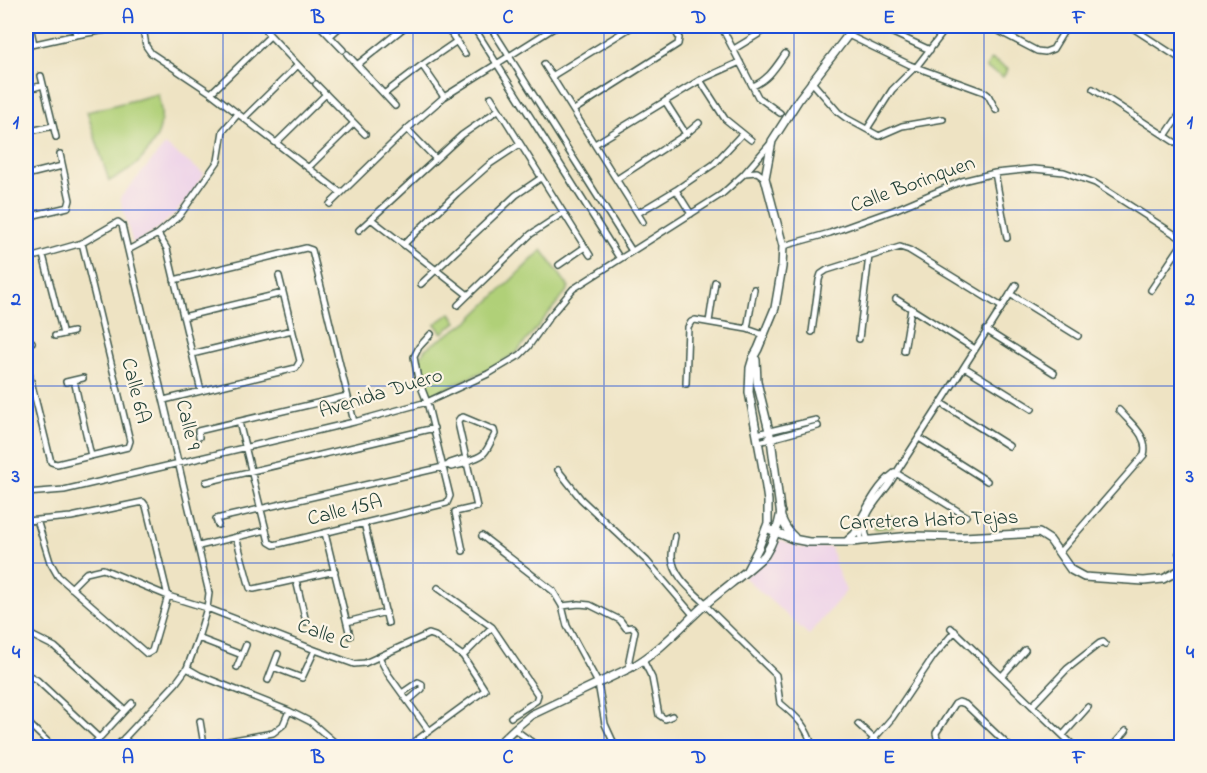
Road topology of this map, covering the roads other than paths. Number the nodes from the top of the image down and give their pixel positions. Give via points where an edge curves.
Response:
1 (30, 26) edge
2 (74, 26) edge
3 (130, 26) edge
4 (141, 26) edge
5 (320, 26) edge
6 (341, 26) edge
7 (406, 26) edge
8 (446, 26) edge
9 (473, 26) edge
10 (490, 26) edge
11 (556, 26) edge
12 (633, 26) edge
13 (673, 26) edge
14 (721, 26) edge
15 (772, 26) edge
16 (855, 26) edge
17 (878, 26) edge
18 (948, 26) edge
19 (979, 26) edge
20 (1067, 26) edge
21 (1131, 27) edge
22 (76, 34) junction
23 (848, 35) junction
24 (330, 36) junction
25 (457, 41) junction
26 (34, 44) junction
27 (26, 46) edge
28 (734, 49) junction
29 (930, 50) junction
30 (465, 54) dead end
31 (785, 54) dead end
32 (509, 56) junction
33 (1182, 60) edge
34 (740, 62) junction
35 (497, 64) junction
36 (544, 64) dead end
37 (298, 65) junction
38 (357, 65) junction
39 (422, 65) junction
40 (41, 76) dead end
41 (552, 76) junction
42 (700, 80) junction
43 (812, 81) junction
44 (43, 85) junction
45 (753, 86) junction
46 (1093, 88) dead end
47 (26, 90) edge
48 (211, 93) junction
49 (326, 94) junction
50 (384, 94) junction
51 (444, 97) junction
52 (491, 97) dead end
53 (665, 101) junction
54 (395, 106) dead end
55 (498, 110) junction
56 (574, 110) junction
57 (996, 110) dead end
58 (1182, 111) edge
59 (776, 112) dead end
60 (241, 116) junction
61 (943, 119) dead end
62 (354, 123) junction
63 (699, 123) dead end
64 (53, 126) junction
65 (407, 129) junction
66 (867, 129) junction
67 (26, 132) edge
68 (365, 134) dead end
69 (686, 134) junction
70 (742, 134) junction
71 (1165, 136) junction
72 (56, 137) dead end
73 (751, 140) dead end
74 (772, 141) junction
75 (276, 143) junction
76 (520, 144) junction
77 (595, 144) junction
78 (1182, 147) edge
79 (60, 154) dead end
80 (435, 158) junction
81 (62, 166) junction
82 (308, 168) junction
83 (995, 173) junction
84 (744, 174) junction
85 (26, 175) edge
86 (541, 178) junction
87 (765, 178) junction
88 (617, 179) junction
89 (676, 190) junction
90 (340, 193) junction
91 (330, 204) dead end
92 (563, 213) junction
93 (638, 213) junction
94 (691, 214) junction
95 (26, 217) edge
96 (371, 219) junction
97 (643, 222) dead end
98 (359, 230) dead end
99 (158, 234) junction
100 (1007, 238) dead end
101 (1182, 239) edge
102 (82, 243) junction
103 (404, 244) junction
104 (1182, 244) edge
105 (783, 246) junction
106 (585, 247) junction
107 (128, 250) junction
108 (632, 251) junction
109 (43, 255) junction
110 (590, 255) dead end
111 (869, 256) junction
112 (26, 259) edge
113 (620, 259) junction
114 (559, 265) dead end
115 (436, 269) junction
116 (279, 276) dead end
117 (174, 280) junction
118 (715, 282) dead end
119 (421, 284) dead end
120 (1016, 285) dead end
121 (754, 289) dead end
122 (1150, 291) dead end
123 (283, 293) junction
124 (1010, 294) junction
125 (468, 295) junction
126 (896, 299) dead end
127 (458, 305) dead end
128 (1002, 307) junction
129 (911, 309) junction
130 (183, 317) junction
131 (709, 322) junction
132 (747, 329) junction
133 (292, 330) junction
134 (986, 330) junction
135 (73, 332) dead end
136 (812, 332) dead end
137 (63, 334) junction
138 (431, 334) dead end
139 (764, 335) junction
140 (55, 336) dead end
141 (1078, 336) dead end
142 (859, 339) dead end
143 (758, 349) junction
144 (975, 349) junction
145 (904, 351) dead end
146 (192, 354) junction
147 (964, 367) junction
148 (28, 369) dead end
149 (1054, 373) dead end
150 (83, 378) dead end
151 (74, 380) junction
152 (66, 382) dead end
153 (686, 384) dead end
154 (33, 389) junction
155 (26, 391) edge
156 (201, 391) junction
157 (347, 396) junction
158 (164, 400) junction
159 (427, 402) junction
160 (941, 403) junction
161 (1032, 409) dead end
162 (1119, 410) dead end
163 (239, 422) junction
164 (354, 422) junction
165 (817, 423) dead end
166 (434, 428) junction
167 (770, 435) junction
168 (199, 437) dead end
169 (758, 438) junction
170 (919, 438) junction
171 (1009, 446) dead end
172 (246, 448) junction
173 (91, 456) junction
174 (466, 461) junction
175 (179, 464) junction
176 (445, 466) junction
177 (558, 470) dead end
178 (252, 471) junction
179 (896, 472) junction
180 (987, 481) dead end
181 (206, 482) dead end
182 (26, 493) edge
183 (261, 508) junction
184 (868, 511) junction
185 (781, 512) junction
186 (966, 516) dead end
187 (26, 520) edge
188 (37, 520) junction
189 (364, 523) junction
190 (218, 525) dead end
191 (860, 525) junction
192 (766, 528) junction
193 (266, 530) junction
194 (326, 532) junction
195 (776, 533) junction
196 (482, 536) dead end
197 (675, 536) dead end
198 (236, 537) junction
199 (798, 540) junction
200 (864, 541) junction
201 (846, 542) junction
202 (199, 546) junction
203 (1182, 550) edge
204 (463, 551) dead end
205 (1059, 553) junction
206 (1182, 556) edge
207 (1182, 569) edge
208 (747, 570) junction
209 (334, 571) junction
210 (296, 579) junction
211 (71, 588) junction
212 (438, 588) dead end
213 (168, 596) junction
214 (706, 604) junction
215 (562, 606) junction
216 (207, 608) junction
217 (386, 612) junction
218 (694, 616) junction
219 (306, 622) dead end
220 (347, 622) junction
221 (388, 623) dead end
222 (492, 627) junction
223 (26, 634) edge
224 (350, 636) dead end
225 (198, 638) junction
226 (1105, 644) dead end
227 (246, 645) dead end
228 (315, 650) junction
229 (1025, 650) dead end
230 (278, 654) dead end
231 (242, 655) junction
232 (463, 656) junction
233 (379, 657) junction
234 (643, 660) junction
235 (237, 667) dead end
236 (273, 667) junction
237 (187, 668) junction
238 (630, 668) junction
239 (26, 674) edge
240 (1060, 675) junction
241 (1002, 676) junction
242 (267, 680) dead end
243 (1066, 681) dead end
244 (598, 683) junction
245 (402, 693) junction
246 (408, 701) junction
247 (132, 703) dead end
248 (1032, 706) junction
249 (124, 710) junction
250 (289, 711) junction
251 (672, 716) dead end
252 (511, 717) dead end
253 (1091, 717) dead end
254 (26, 721) edge
255 (200, 721) dead end
256 (858, 724) dead end
257 (514, 729) junction
258 (429, 731) junction
259 (1126, 731) dead end
260 (1063, 735) junction
261 (99, 738) junction
262 (124, 738) junction
263 (875, 739) junction
264 (204, 745) junction
265 (54, 747) edge
266 (90, 747) edge
267 (115, 747) edge
268 (135, 747) edge
269 (188, 747) edge
270 (341, 747) edge
271 (406, 747) edge
272 (494, 747) edge
273 (540, 747) edge
274 (616, 747) edge
275 (813, 747) edge
276 (866, 747) edge
277 (884, 747) edge
278 (947, 747) edge
279 (1011, 747) edge
280 (1076, 747) edge
281 (1111, 747) edge

1 - 26 street
2 - 22 street
3 - 22 street
4 - 48 street via 151,53
5 - 24 street
6 - 24 street
7 - 38 street
8 - 25 street
9 - 35 street
10 - 32 street
11 - 32 street
12 - 41 street
13 - 56 street via 678,44
14 - 28 street
15 - 28 street
16 - 23 street
17 - 29 street
18 - 29 street
19 - 20 street via 993,28 1041,52 1053,49
21 - 33 street
22 - 26 street
23 - 43 street
23 - 57 street via 910,65 984,92
24 - 38 street
25 - 30 street
25 - 39 street
26 - 27 street
28 - 34 street
29 - 66 street via 892,90
31 - 45 street via 770,75
32 - 35 street
32 - 108 street
34 - 42 street
34 - 45 street
35 - 51 street
35 - 113 street
36 - 41 street
37 - 48 street via 268,33
37 - 49 street
37 - 60 street
38 - 50 street
39 - 50 street
39 - 51 street
40 - 44 street
41 - 56 street
42 - 53 street
42 - 70 street via 725,119
43 - 66 street via 838,112
43 - 74 street
44 - 47 street
44 - 64 street
45 - 59 street via 758,97
46 - 71 street
48 - 60 street
49 - 62 street
49 - 75 street
50 - 54 street
51 - 65 street
52 - 55 street
53 - 69 street
53 - 77 street
55 - 76 street
55 - 80 street
56 - 77 street
58 - 71 street
60 - 75 street
60 - 99 street via 223,131 218,161 180,215
61 - 66 street via 902,126 880,136
62 - 68 street
62 - 82 street
63 - 69 street
64 - 67 street
64 - 72 street
65 - 80 street
65 - 90 street
69 - 88 street
70 - 73 street
70 - 89 street via 714,164
71 - 78 street
74 - 84 street, Avenida Duero
74 - 87 street
75 - 82 street
76 - 86 street
76 - 103 street via 490,164
77 - 88 street
79 - 81 street
80 - 96 street
81 - 85 street
81 - 95 street via 68,207
82 - 90 street
83 - 100 street
83 - 101 street, Calle Borinquen via 1034,169 1080,177 1101,186
83 - 105 street, Calle Borinquen via 962,181 894,210
84 - 87 street via 757,172
84 - 94 street, Avenida Duero
86 - 92 street
86 - 115 street via 516,195
87 - 105 street
88 - 93 street
89 - 93 street
89 - 94 street
90 - 91 street
92 - 106 street
92 - 125 street via 531,234
93 - 97 street
94 - 108 street, Avenida Duero
96 - 98 street
96 - 103 street
99 - 107 street
99 - 117 street via 167,249
102 - 107 street, Calle 9 via 118,222
102 - 109 street
102 - 173 street, Calle 6A via 130,441 128,447
103 - 115 street
104 - 122 street
105 - 139 street via 775,308
106 - 110 street
106 - 114 street
107 - 158 street, Calle 9
108 - 113 street, Avenida Duero
109 - 112 street
109 - 137 street
111 - 128 street via 905,248
111 - 136 street via 821,274
111 - 142 street
113 - 159 street, Avenida Duero via 573,289 520,355
115 - 119 street
115 - 125 street
116 - 123 street
117 - 130 street
117 - 157 street via 306,248 312,250
118 - 131 street
120 - 124 street
121 - 132 street
123 - 130 street
123 - 133 street
124 - 128 street
124 - 141 street
125 - 127 street
126 - 129 street
128 - 134 street
129 - 144 street
129 - 145 street
130 - 146 street
131 - 132 street
131 - 153 street via 695,320 688,327
132 - 139 street
133 - 146 street
133 - 156 street via 300,361 296,368
134 - 144 street
134 - 149 street
135 - 137 street
137 - 140 street
138 - 159 street, Calle 15A via 414,357
139 - 143 street
143 - 167 street via 755,365
143 - 169 street via 750,368 749,392
144 - 147 street
146 - 156 street
147 - 160 street
147 - 161 street
148 - 154 street, Calle 6A
150 - 151 street
151 - 152 street
151 - 173 street
154 - 155 street
154 - 173 street, Calle 6A via 51,462 57,465
156 - 158 street
157 - 163 street
157 - 164 street
158 - 175 street, Calle 9
159 - 164 street, Avenida Duero
159 - 166 street, Calle 15A
160 - 170 street
160 - 171 street
162 - 205 street via 1143,439 1144,455
163 - 168 street via 198,431
163 - 172 street
164 - 172 street, Avenida Duero
165 - 167 street
166 - 176 street, Calle 15A
166 - 178 street
167 - 169 street
167 - 185 street
169 - 192 street via 768,501
170 - 179 street
170 - 180 street
172 - 175 street, Avenida Duero
172 - 178 street
174 - 174 street via 483,456 495,434 494,430 463,417 458,421
174 - 176 street
174 - 204 street via 477,507 454,513
175 - 182 street, Avenida Duero via 64,490
175 - 202 street, Calle 9
176 - 183 street
176 - 189 street, Calle 15A via 450,496 447,503
177 - 218 street via 581,499 647,561
178 - 181 street
178 - 183 street
179 - 184 street
179 - 184 street via 881,486
179 - 186 street
183 - 190 street via 216,519
183 - 193 street
184 - 191 street
184 - 200 street
185 - 195 street
185 - 199 street via 783,525
187 - 188 street
188 - 211 street via 50,562
188 - 213 street via 143,502
189 - 194 street, Calle 15A
189 - 217 street
191 - 200 street
191 - 201 street
192 - 195 street, Carretera Hato Tejas
192 - 208 street
193 - 194 street, Calle 15A via 274,545
193 - 198 street
194 - 209 street
195 - 199 street, Carretera Hato Tejas
195 - 208 street via 765,555
196 - 215 street via 553,591
197 - 214 street via 675,570
198 - 202 street
198 - 210 street via 250,588
199 - 201 street, Carretera Hato Tejas
200 - 201 street, Carretera Hato Tejas
200 - 205 street, Carretera Hato Tejas via 1039,533
202 - 216 street, Calle 9 via 209,592
203 - 206 street
205 - 207 street, Carretera Hato Tejas via 1071,570 1084,577 1148,581 1163,579
208 - 214 street
209 - 210 street
209 - 220 street
210 - 219 street
211 - 213 street, Calle C via 86,573 103,569
211 - 213 street via 147,654 152,651
212 - 222 street
213 - 216 street, Calle C
214 - 218 street
214 - 275 street via 776,675 780,703 808,731
215 - 238 street via 590,605 620,620 626,628 632,627 635,631 628,660
215 - 244 street via 567,626
216 - 225 street, Calle 9
216 - 228 street, Calle C
217 - 220 street
217 - 221 street
218 - 234 street
220 - 224 street
222 - 232 street
222 - 252 street via 538,695 536,701
223 - 249 street via 55,646
225 - 231 street
225 - 237 street, Calle 9
226 - 240 street via 1100,643
227 - 231 street
228 - 233 street, Calle C via 354,664
228 - 236 street via 302,678
229 - 241 street
230 - 236 street
231 - 235 street
232 - 233 street, Calle C via 429,634
232 - 258 street, Calle C via 485,690
233 - 245 street
234 - 238 street
234 - 251 street via 652,678 659,716
236 - 242 street
237 - 250 street
237 - 262 street, Calle 9
238 - 244 street
239 - 261 street
240 - 243 street
240 - 248 street
241 - 248 street
241 - 263 street via 953,629
244 - 257 street via 531,716
244 - 274 street via 605,724
245 - 246 street
245 - 246 street via 418,682 422,684 422,689
246 - 258 street
247 - 249 street
248 - 260 street
249 - 261 street
250 - 264 street via 283,725 273,733
250 - 270 street via 311,722
253 - 260 street via 1086,709
254 - 265 street
255 - 264 street
256 - 263 street
257 - 272 street
257 - 273 street
258 - 271 street, Calle C
259 - 281 street
260 - 280 street
261 - 266 street
262 - 267 street, Calle 9
262 - 268 street
263 - 276 street
263 - 277 street
264 - 269 street
278 - 279 street via 936,733 959,702

